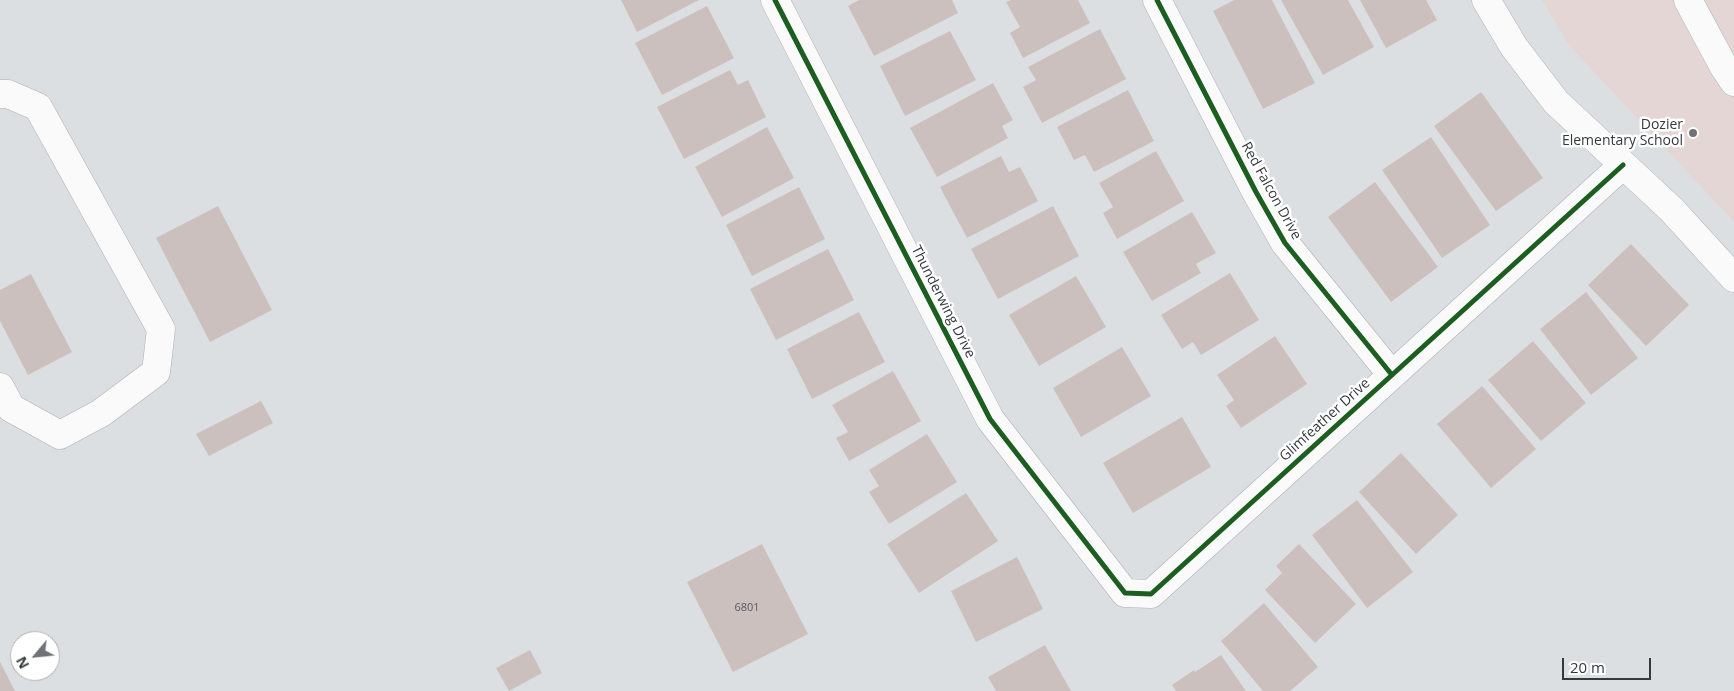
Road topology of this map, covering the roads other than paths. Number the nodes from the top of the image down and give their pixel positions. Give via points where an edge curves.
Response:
1 (775, 0) edge
2 (1157, 0) edge
3 (1486, 0) edge
4 (1688, 0) edge
5 (1734, 82) edge
6 (0, 94) edge
7 (1623, 165) junction
8 (1730, 265) edge
9 (1392, 375) junction
10 (0, 387) edge
11 (1125, 593) joint

1 - 11 street, Thunderwing Drive via 990,419
2 - 9 street, Red Falcon Drive via 1285,243
3 - 7 street via 1514,47 1556,102
4 - 5 street
6 - 10 street via 8,94 38,107 161,329 156,372 101,413 60,435 11,408
7 - 8 street
7 - 9 street, Glimfeather Drive
9 - 11 street, Glimfeather Drive via 1150,594

